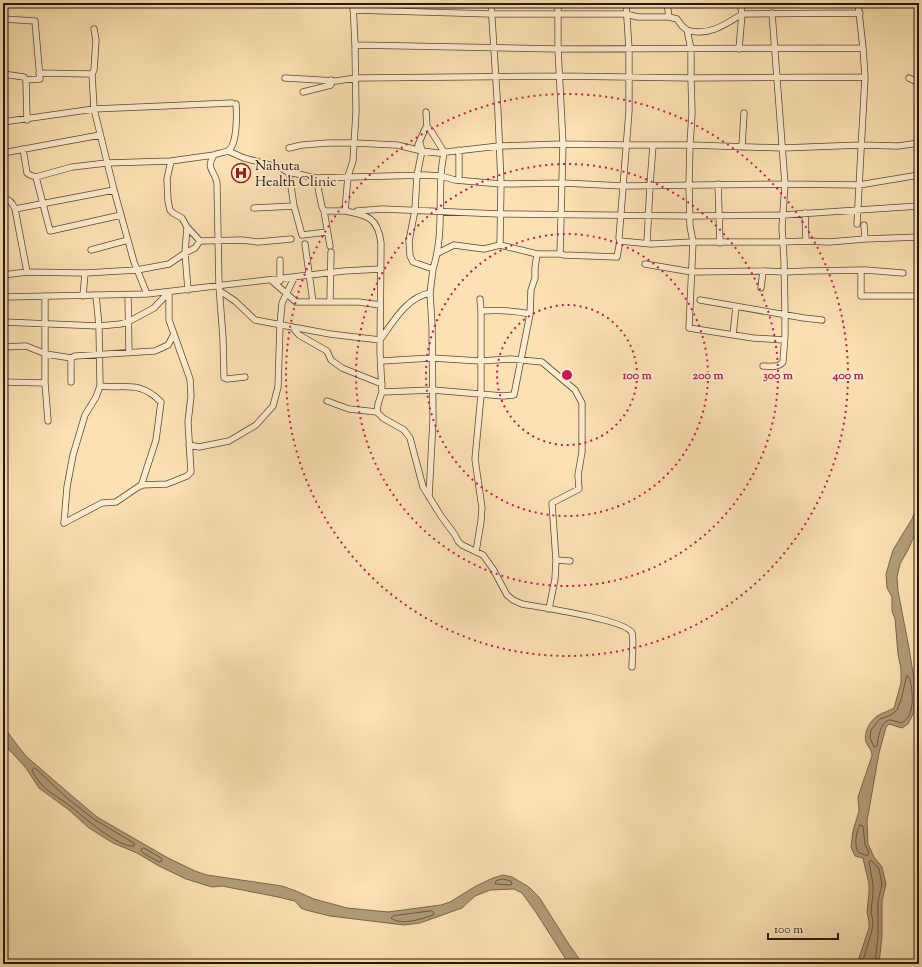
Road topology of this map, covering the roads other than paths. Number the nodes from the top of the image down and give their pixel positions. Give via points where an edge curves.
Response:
1 (353, 3) edge
2 (382, 3) edge
3 (491, 3) edge
4 (558, 3) edge
5 (626, 3) edge
6 (740, 3) edge
7 (858, 3) edge
8 (669, 4) edge
9 (353, 10) junction
10 (381, 11) junction
11 (772, 13) junction
12 (860, 13) junction
13 (492, 14) junction
14 (626, 14) junction
15 (742, 14) junction
16 (558, 15) junction
17 (669, 17) junction
18 (3, 19) edge
19 (94, 29) dead end
20 (687, 30) junction
21 (355, 45) junction
22 (494, 47) junction
23 (863, 48) junction
24 (558, 49) junction
25 (629, 49) junction
26 (691, 49) junction
27 (739, 49) junction
28 (776, 49) junction
29 (39, 73) junction
30 (3, 74) edge
31 (92, 74) junction
32 (560, 76) junction
33 (495, 77) junction
34 (630, 77) junction
35 (777, 77) junction
36 (865, 77) junction
37 (285, 78) dead end
38 (356, 78) junction
39 (690, 78) junction
40 (909, 78) dead end
41 (26, 80) junction
42 (331, 80) junction
43 (919, 83) edge
44 (303, 92) dead end
45 (94, 109) junction
46 (426, 112) dead end
47 (744, 113) dead end
48 (28, 120) junction
49 (3, 122) edge
50 (427, 127) junction
51 (100, 135) junction
52 (354, 143) junction
53 (919, 143) edge
54 (420, 144) dead end
55 (563, 144) junction
56 (627, 145) junction
57 (653, 145) junction
58 (690, 145) junction
59 (861, 145) junction
60 (499, 146) junction
61 (742, 147) junction
62 (289, 148) dead end
63 (782, 148) junction
64 (23, 149) junction
65 (416, 149) junction
66 (459, 150) junction
67 (228, 151) junction
68 (422, 151) junction
69 (444, 152) junction
70 (3, 153) edge
71 (214, 155) junction
72 (170, 161) junction
73 (107, 163) junction
74 (289, 173) junction
75 (919, 174) edge
76 (417, 175) junction
77 (348, 176) junction
78 (441, 176) junction
79 (36, 177) junction
80 (316, 178) junction
81 (459, 180) junction
82 (563, 183) junction
83 (501, 184) junction
84 (718, 184) junction
85 (785, 184) junction
86 (689, 185) junction
87 (859, 185) junction
88 (623, 186) junction
89 (650, 186) junction
90 (114, 190) junction
91 (3, 199) edge
92 (43, 203) junction
93 (294, 206) junction
94 (919, 206) edge
95 (254, 208) dead end
96 (15, 210) junction
97 (415, 210) junction
98 (324, 211) junction
99 (344, 211) junction
100 (858, 211) junction
101 (441, 212) junction
102 (805, 213) junction
103 (500, 214) junction
104 (562, 214) junction
105 (121, 215) junction
106 (719, 215) junction
107 (621, 216) junction
108 (648, 216) junction
109 (690, 216) junction
110 (783, 216) junction
111 (857, 224) dead end
112 (864, 224) dead end
113 (187, 227) junction
114 (327, 232) junction
115 (919, 237) edge
116 (865, 238) junction
117 (291, 239) dead end
118 (128, 240) junction
119 (218, 240) junction
120 (200, 241) junction
121 (806, 241) junction
122 (620, 242) junction
123 (693, 242) junction
124 (782, 242) junction
125 (647, 243) junction
126 (720, 243) junction
127 (305, 244) dead end
128 (500, 245) junction
129 (91, 250) dead end
130 (185, 253) junction
131 (438, 253) junction
132 (537, 254) junction
133 (560, 254) junction
134 (280, 260) dead end
135 (645, 264) dead end
136 (381, 269) junction
137 (433, 269) junction
138 (137, 270) junction
139 (763, 271) junction
140 (861, 271) junction
141 (27, 272) junction
142 (692, 272) junction
143 (784, 272) junction
144 (85, 273) junction
145 (331, 273) junction
146 (903, 273) dead end
147 (3, 274) edge
148 (310, 276) junction
149 (294, 278) junction
150 (280, 279) junction
151 (271, 280) junction
152 (762, 288) dead end
153 (220, 289) junction
154 (188, 290) junction
155 (168, 292) junction
156 (284, 292) junction
157 (430, 293) junction
158 (147, 294) junction
159 (96, 295) junction
160 (128, 295) junction
161 (45, 296) junction
162 (83, 296) junction
163 (919, 296) edge
164 (3, 297) edge
165 (480, 298) dead end
166 (700, 300) dead end
167 (330, 301) junction
168 (313, 302) junction
169 (380, 305) junction
170 (736, 307) junction
171 (481, 311) junction
172 (530, 314) junction
173 (785, 314) junction
174 (822, 320) dead end
175 (3, 322) edge
176 (128, 322) junction
177 (46, 324) junction
178 (280, 325) junction
179 (99, 326) junction
180 (292, 327) junction
181 (174, 334) junction
182 (733, 334) junction
183 (380, 340) junction
184 (784, 340) junction
185 (3, 347) edge
186 (129, 353) junction
187 (46, 354) junction
188 (100, 355) junction
189 (71, 358) junction
190 (432, 358) junction
191 (521, 360) junction
192 (381, 361) junction
193 (480, 362) junction
194 (763, 366) dead end
195 (245, 377) dead end
196 (3, 382) edge
197 (71, 382) dead end
198 (45, 383) junction
199 (382, 384) junction
200 (100, 386) junction
201 (433, 390) junction
202 (382, 392) junction
203 (481, 395) junction
204 (327, 401) dead end
205 (378, 412) junction
206 (48, 421) dead end
207 (190, 445) junction
208 (141, 486) junction
209 (429, 498) junction
210 (476, 552) junction
211 (556, 560) junction
212 (570, 561) dead end
213 (549, 609) junction
214 (632, 667) dead end

1 - 9 street
2 - 10 street
3 - 13 street
4 - 16 street
5 - 14 street
6 - 15 street
7 - 12 street
8 - 17 street
9 - 10 street
9 - 21 street
10 - 13 street
11 - 12 street
11 - 15 street
11 - 28 street
12 - 23 street
13 - 16 street
13 - 22 street
14 - 16 street
14 - 17 street via 638,17
14 - 25 street
15 - 20 street via 735,20 707,32
15 - 27 street
16 - 24 street
17 - 20 street via 677,19
18 - 29 street via 35,21
19 - 31 street via 96,40
20 - 26 street
21 - 22 street
21 - 38 street
22 - 24 street
22 - 33 street
23 - 28 street
23 - 36 street
24 - 25 street
24 - 32 street
25 - 26 street
25 - 34 street
26 - 27 street
26 - 39 street
27 - 28 street
28 - 35 street
29 - 31 street
29 - 41 street via 40,79
30 - 41 street
31 - 45 street
32 - 33 street
32 - 34 street
32 - 55 street
33 - 38 street
33 - 60 street
34 - 39 street
34 - 56 street
35 - 36 street
35 - 39 street
35 - 63 street
36 - 59 street
37 - 42 street
38 - 42 street
38 - 52 street
39 - 58 street
40 - 43 street
41 - 48 street
42 - 44 street via 331,85
45 - 48 street
45 - 51 street
45 - 67 street via 234,104 237,116 234,140
46 - 50 street
47 - 61 street
48 - 49 street
50 - 65 street
50 - 69 street
51 - 64 street
51 - 73 street
52 - 62 street
52 - 65 street via 397,145
52 - 77 street via 353,161
53 - 59 street via 898,146
54 - 68 street
55 - 56 street
55 - 60 street
55 - 82 street
56 - 57 street
56 - 88 street
57 - 58 street
57 - 89 street
58 - 61 street
58 - 86 street
59 - 63 street
59 - 87 street
60 - 66 street
60 - 83 street
61 - 63 street
63 - 85 street
64 - 70 street
64 - 79 street via 28,173
65 - 68 street
66 - 69 street
66 - 81 street
67 - 71 street
67 - 74 street
68 - 69 street
68 - 76 street
69 - 78 street
71 - 72 street
71 - 119 street via 210,168 217,183
72 - 73 street
72 - 113 street via 167,179 170,210 182,218
73 - 79 street via 72,167
73 - 90 street
74 - 80 street
74 - 93 street
75 - 87 street
76 - 77 street
76 - 78 street
76 - 97 street
77 - 80 street
77 - 99 street
78 - 81 street
78 - 101 street
79 - 92 street
80 - 98 street
81 - 83 street
82 - 83 street
82 - 88 street
82 - 104 street
83 - 103 street
84 - 85 street
84 - 86 street
84 - 106 street
85 - 87 street
85 - 110 street
86 - 89 street
86 - 109 street
87 - 100 street
88 - 89 street
88 - 107 street
89 - 108 street
90 - 92 street
90 - 105 street
91 - 96 street via 12,202
92 - 96 street
92 - 105 street via 51,231
93 - 95 street
93 - 114 street via 302,236
94 - 100 street
96 - 141 street
97 - 99 street
97 - 101 street
97 - 137 street via 409,241 410,256 413,262
98 - 99 street
98 - 114 street
99 - 136 street via 362,214 380,231
100 - 102 street
100 - 111 street
101 - 103 street
101 - 131 street
102 - 110 street
102 - 121 street
103 - 104 street
103 - 128 street
104 - 107 street
104 - 133 street
105 - 118 street
106 - 109 street
106 - 110 street
106 - 126 street
107 - 108 street
107 - 122 street
108 - 109 street
108 - 125 street
109 - 123 street
110 - 124 street
112 - 116 street
113 - 120 street
113 - 130 street
114 - 145 street via 331,249
115 - 116 street
116 - 121 street via 829,242
117 - 119 street via 258,242
118 - 129 street
118 - 138 street
119 - 120 street
119 - 153 street
120 - 130 street via 195,248
121 - 124 street
122 - 125 street
122 - 133 street via 616,257
123 - 125 street
123 - 126 street
123 - 142 street
124 - 126 street
124 - 143 street
127 - 148 street
128 - 131 street via 484,249 454,245
128 - 132 street
130 - 138 street via 169,264
130 - 154 street
131 - 137 street
132 - 133 street
132 - 172 street
134 - 150 street
135 - 142 street
136 - 145 street
136 - 169 street
137 - 157 street
138 - 144 street
138 - 158 street
139 - 142 street
139 - 143 street
139 - 152 street
140 - 143 street
140 - 146 street
140 - 163 street via 861,296
141 - 144 street
141 - 147 street
142 - 182 street via 688,328
143 - 173 street
144 - 162 street
145 - 148 street
145 - 167 street
148 - 149 street
148 - 168 street
149 - 150 street
149 - 156 street
150 - 151 street
150 - 156 street
151 - 153 street
151 - 156 street
153 - 154 street
153 - 178 street via 255,320
153 - 195 street via 224,378
154 - 155 street
155 - 158 street
155 - 176 street via 154,308
155 - 181 street via 169,320
156 - 168 street via 296,302
156 - 178 street
157 - 183 street via 423,294 399,313
157 - 190 street
158 - 160 street
159 - 160 street
159 - 162 street
159 - 179 street
160 - 176 street
161 - 162 street
161 - 164 street
161 - 177 street
165 - 171 street
166 - 170 street
167 - 168 street
167 - 169 street
169 - 183 street
170 - 173 street
170 - 182 street
171 - 172 street
171 - 193 street
172 - 191 street
173 - 174 street
173 - 184 street
175 - 177 street
176 - 179 street
176 - 186 street
177 - 179 street
177 - 187 street
178 - 180 street
178 - 207 street via 278,388 274,406 256,425 229,441 199,447
179 - 188 street
180 - 183 street
180 - 199 street via 299,335 327,351 331,360 342,368
181 - 186 street via 168,344 155,351
181 - 207 street via 190,379
182 - 184 street
183 - 192 street
184 - 194 street via 784,357 780,365
185 - 187 street via 26,346
186 - 188 street
187 - 189 street
187 - 198 street
188 - 189 street
188 - 200 street
189 - 197 street
190 - 192 street
190 - 193 street
190 - 201 street
191 - 193 street
191 - 203 street via 514,395
191 - 211 street via 542,362 575,390 582,403 579,489 552,503
192 - 199 street
193 - 203 street
196 - 198 street
198 - 206 street
199 - 202 street
200 - 208 street via 142,388 161,402 156,440
200 - 208 street via 85,415 73,455 64,523 102,503 116,502
201 - 202 street
201 - 203 street
201 - 209 street
202 - 205 street
203 - 210 street via 475,459 482,515
204 - 205 street via 349,409
205 - 209 street via 383,418 404,430 410,438 422,487
207 - 208 street via 191,472 187,476 167,484
209 - 210 street via 458,541
210 - 213 street via 483,555 494,569 507,595 513,600
211 - 212 street
211 - 213 street
213 - 214 street via 602,619 627,627 632,633

